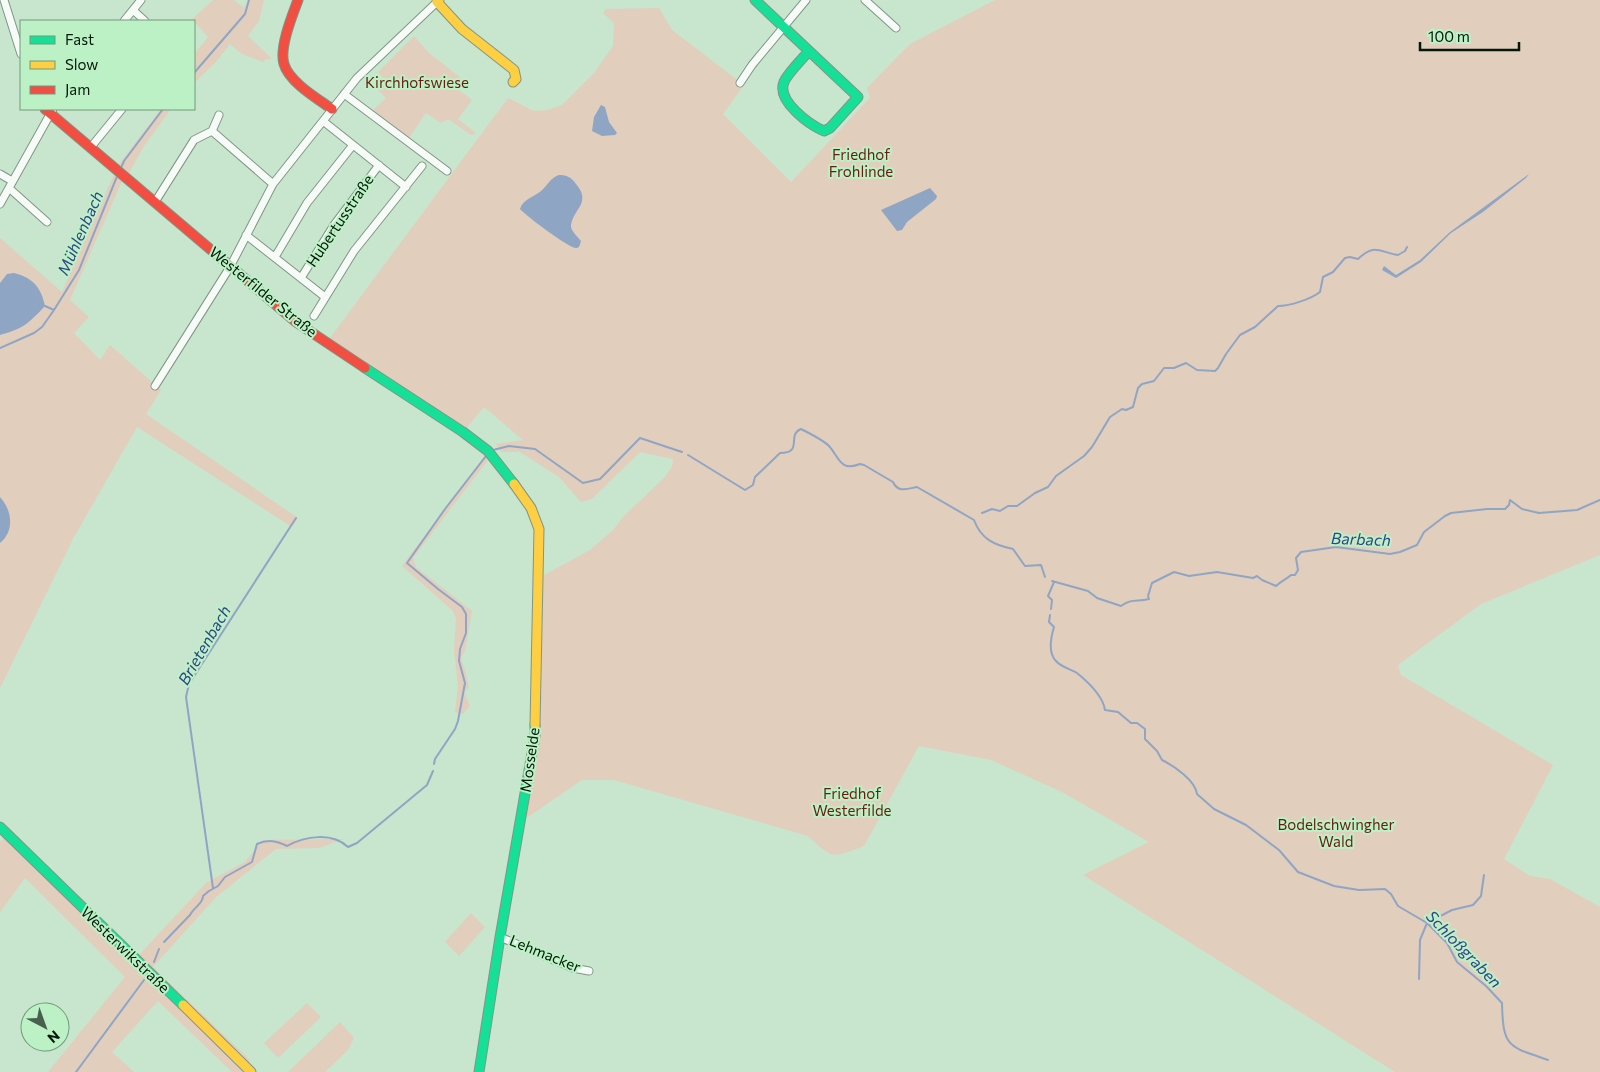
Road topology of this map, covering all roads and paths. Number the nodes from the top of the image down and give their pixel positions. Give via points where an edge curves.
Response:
1 (4, 0) edge
2 (141, 0) edge
3 (298, 0) edge
4 (755, 0) edge
5 (806, 0) edge
6 (865, 0) edge
7 (438, 1) edge
8 (133, 10) junction
9 (125, 20) edge
10 (144, 20) edge
11 (783, 27) junction
12 (896, 28) dead end
13 (20, 51) edge
14 (809, 51) junction
15 (513, 82) dead end
16 (740, 83) dead end
17 (344, 94) junction
18 (332, 109) junction
19 (49, 110) edge
20 (121, 110) edge
21 (219, 115) dead end
22 (322, 121) junction
23 (212, 131) junction
24 (353, 145) junction
25 (91, 147) junction
26 (378, 165) junction
27 (422, 166) dead end
28 (447, 171) dead end
29 (0, 174) edge
30 (11, 184) junction
31 (273, 184) junction
32 (406, 187) junction
33 (155, 202) junction
34 (0, 204) edge
35 (48, 222) dead end
36 (246, 235) junction
37 (275, 257) junction
38 (230, 267) junction
39 (301, 278) junction
40 (325, 297) junction
41 (314, 316) dead end
42 (155, 386) dead end
43 (494, 458) joint
44 (0, 827) edge
45 (500, 937) junction
46 (589, 971) dead end
47 (251, 1072) edge
48 (479, 1072) edge

1 - 13 street
2 - 8 street
3 - 18 street via 283,55 284,64 296,80
4 - 11 street
5 - 11 street
6 - 12 street
7 - 15 street via 462,30 514,70 516,79
7 - 17 street via 371,63
8 - 9 street
8 - 10 street
11 - 14 street
11 - 16 street
14 - 14 street via 784,82 782,91 791,107 814,127 824,131 858,97
17 - 18 street
17 - 28 street
18 - 22 street
19 - 25 street, Westerfilder Straße
19 - 30 street
20 - 25 street
21 - 23 street
22 - 24 street, Hubertusstraße
22 - 31 street
23 - 31 street
23 - 33 street via 194,140
24 - 26 street, Hubertusstraße
24 - 37 street via 307,203
25 - 33 street, Westerfilder Straße
26 - 32 street, Hubertusstraße
26 - 39 street, Hubertusstraße via 334,225
27 - 32 street, Hubertusstraße
29 - 30 street
30 - 34 street
30 - 35 street
31 - 36 street
32 - 40 street, Hubertusstraße via 354,252
33 - 38 street, Westerfilder Straße
36 - 37 street, Hubertusstraße
36 - 38 street
37 - 39 street, Hubertusstraße
38 - 42 street
38 - 43 street, Westerfilder Straße via 296,322 463,432
39 - 40 street, Hubertusstraße
40 - 41 street, Hubertusstraße
43 - 45 street, Mosselde via 531,508 539,529 535,736
44 - 47 street, Westerwikstraße
45 - 46 street, Lehmacker via 573,968
45 - 48 street, Mosselde

